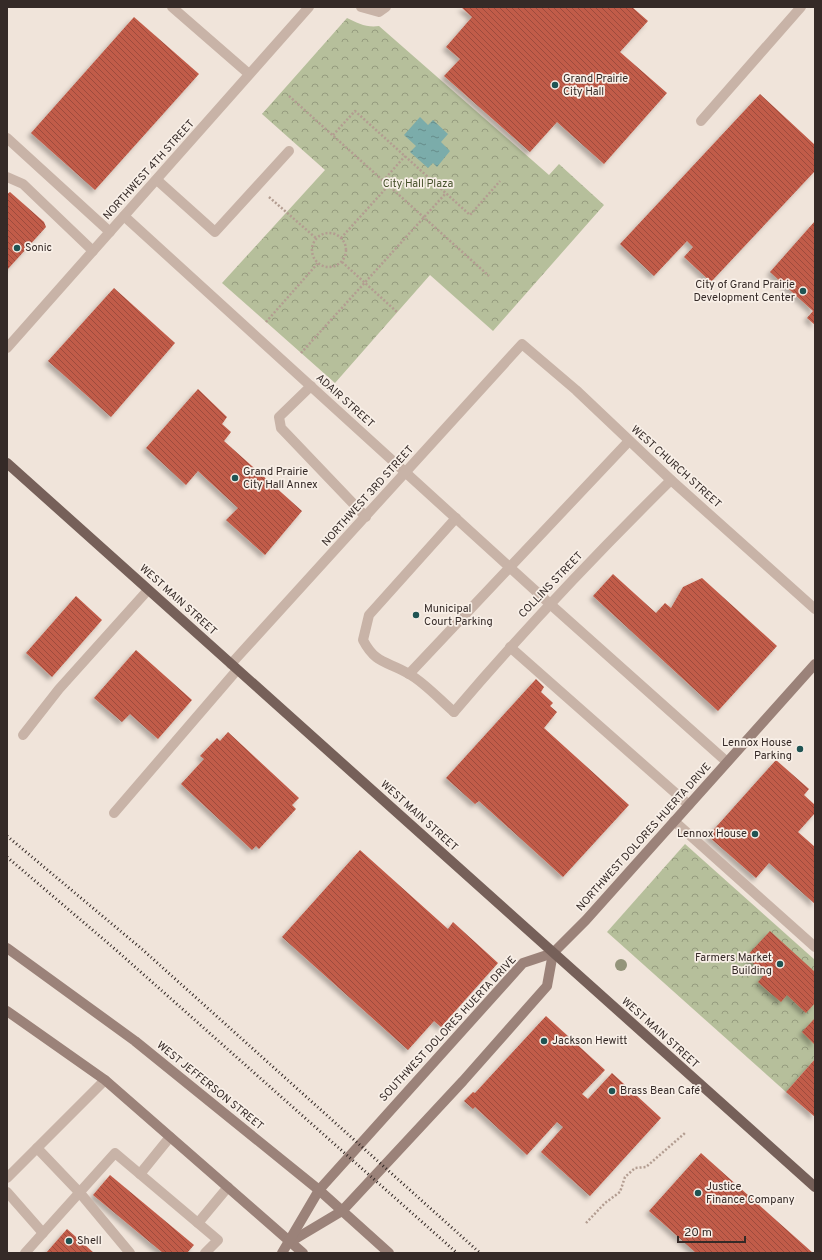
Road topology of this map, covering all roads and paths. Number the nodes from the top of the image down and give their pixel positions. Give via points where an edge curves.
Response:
1 (172, 7) edge
2 (309, 7) edge
3 (361, 7) edge
4 (386, 7) edge
5 (801, 7) edge
6 (249, 74) junction
7 (289, 96) dead end
8 (701, 120) dead end
9 (332, 136) junction
10 (7, 138) edge
11 (289, 151) dead end
12 (405, 156) junction
13 (7, 177) edge
14 (157, 180) junction
15 (383, 181) junction
16 (500, 181) dead end
17 (257, 186) junction
18 (388, 186) junction
19 (446, 193) junction
20 (124, 216) junction
21 (424, 218) junction
22 (110, 232) junction
23 (341, 238) junction
24 (317, 239) junction
25 (93, 251) junction
26 (342, 262) junction
27 (318, 263) junction
28 (489, 276) dead end
29 (365, 283) junction
30 (397, 312) dead end
31 (266, 322) dead end
32 (522, 344) joint
33 (7, 348) edge
34 (301, 353) dead end
35 (311, 386) junction
36 (629, 440) junction
37 (7, 463) edge
38 (406, 472) junction
39 (671, 480) junction
40 (366, 517) junction
41 (456, 518) junction
42 (510, 568) junction
43 (148, 590) junction
44 (550, 604) junction
45 (815, 608) edge
46 (510, 647) junction
47 (815, 664) edge
48 (234, 667) junction
49 (409, 674) junction
50 (23, 735) dead end
51 (727, 762) junction
52 (689, 805) junction
53 (114, 813) dead end
54 (674, 821) junction
55 (815, 947) edge
56 (7, 948) edge
57 (553, 953) junction
58 (7, 1011) edge
59 (105, 1080) junction
60 (684, 1133) dead end
61 (170, 1137) junction
62 (37, 1148) junction
63 (140, 1174) junction
64 (7, 1178) edge
65 (228, 1187) junction
66 (815, 1187) edge
67 (319, 1190) junction
68 (7, 1192) edge
69 (80, 1193) junction
70 (342, 1211) junction
71 (198, 1223) junction
72 (586, 1223) dead end
73 (43, 1233) junction
74 (290, 1242) junction
75 (25, 1253) edge
76 (130, 1253) edge
77 (205, 1253) edge
78 (282, 1253) edge
79 (303, 1253) edge
80 (389, 1253) edge

1 - 6 street
2 - 6 street, NORTHWEST 4TH STREET
3 - 4 street via 379,12
5 - 8 street
6 - 14 street, NORTHWEST 4TH STREET
7 - 9 path
9 - 12 path via 355,111
9 - 15 path
10 - 22 street
11 - 17 street
12 - 15 path
12 - 19 path
13 - 25 street via 23,184
14 - 17 street via 215,232
14 - 20 street, NORTHWEST 4TH STREET
15 - 18 path
16 - 19 path via 470,215
17 - 24 path
18 - 21 path
18 - 23 path
19 - 21 path
20 - 22 street, NORTHWEST 4TH STREET
20 - 35 street, ADAIR STREET
21 - 28 path
21 - 29 path
22 - 25 street, NORTHWEST 4TH STREET
23 - 24 path via 326,233
23 - 26 path via 347,250
24 - 27 path via 312,251
25 - 33 street, NORTHWEST 4TH STREET
26 - 27 path via 333,267
26 - 29 path
27 - 31 path
29 - 30 path
29 - 34 path
32 - 36 street, WEST CHURCH STREET
32 - 38 street, NORTHWEST 3RD STREET
35 - 38 street, ADAIR STREET
35 - 40 street via 279,417 281,428
36 - 39 street, WEST CHURCH STREET
36 - 42 street
37 - 43 main road, WEST MAIN STREET
38 - 40 street, NORTHWEST 3RD STREET
38 - 41 street, ADAIR STREET
39 - 44 street, COLLINS STREET
39 - 45 street, WEST CHURCH STREET
40 - 48 street, NORTHWEST 3RD STREET
41 - 42 street, ADAIR STREET
41 - 49 street via 369,615 365,628 363,640 368,649 381,662
42 - 44 street, ADAIR STREET
42 - 49 street
43 - 48 main road, WEST MAIN STREET
43 - 50 street via 59,689
44 - 46 street, COLLINS STREET
44 - 51 street, ADAIR STREET
46 - 49 street, COLLINS STREET via 454,712
46 - 52 street
47 - 51 street, NORTHWEST DOLORES HUERTA DRIVE
48 - 53 street, NORTHWEST 3RD STREET
48 - 57 main road, WEST MAIN STREET
51 - 52 street, NORTHWEST DOLORES HUERTA DRIVE
52 - 54 street, NORTHWEST DOLORES HUERTA DRIVE
54 - 55 street
54 - 57 street, NORTHWEST DOLORES HUERTA DRIVE via 586,920
56 - 67 street, WEST JEFFERSON STREET via 135,1041
57 - 66 main road, WEST MAIN STREET
57 - 67 street, SOUTHWEST DOLORES HUERTA DRIVE via 523,963
57 - 70 street, SOUTHWEST DOLORES HUERTA DRIVE via 547,986
58 - 59 street
59 - 61 street
59 - 62 street
60 - 72 path via 646,1167 635,1168 625,1177 620,1192
61 - 63 street
61 - 65 street
62 - 64 street
62 - 69 street
63 - 69 street via 115,1153
63 - 71 street
65 - 71 street
65 - 74 street
67 - 70 street, WEST JEFFERSON STREET
67 - 74 street, SOUTHWEST DOLORES HUERTA DRIVE
68 - 73 street
69 - 73 street
69 - 76 street
70 - 74 street, SOUTHWEST DOLORES HUERTA DRIVE
70 - 80 street, WEST JEFFERSON STREET
71 - 77 street via 218,1240
73 - 75 street
74 - 78 street, SOUTHWEST DOLORES HUERTA DRIVE
74 - 79 street

